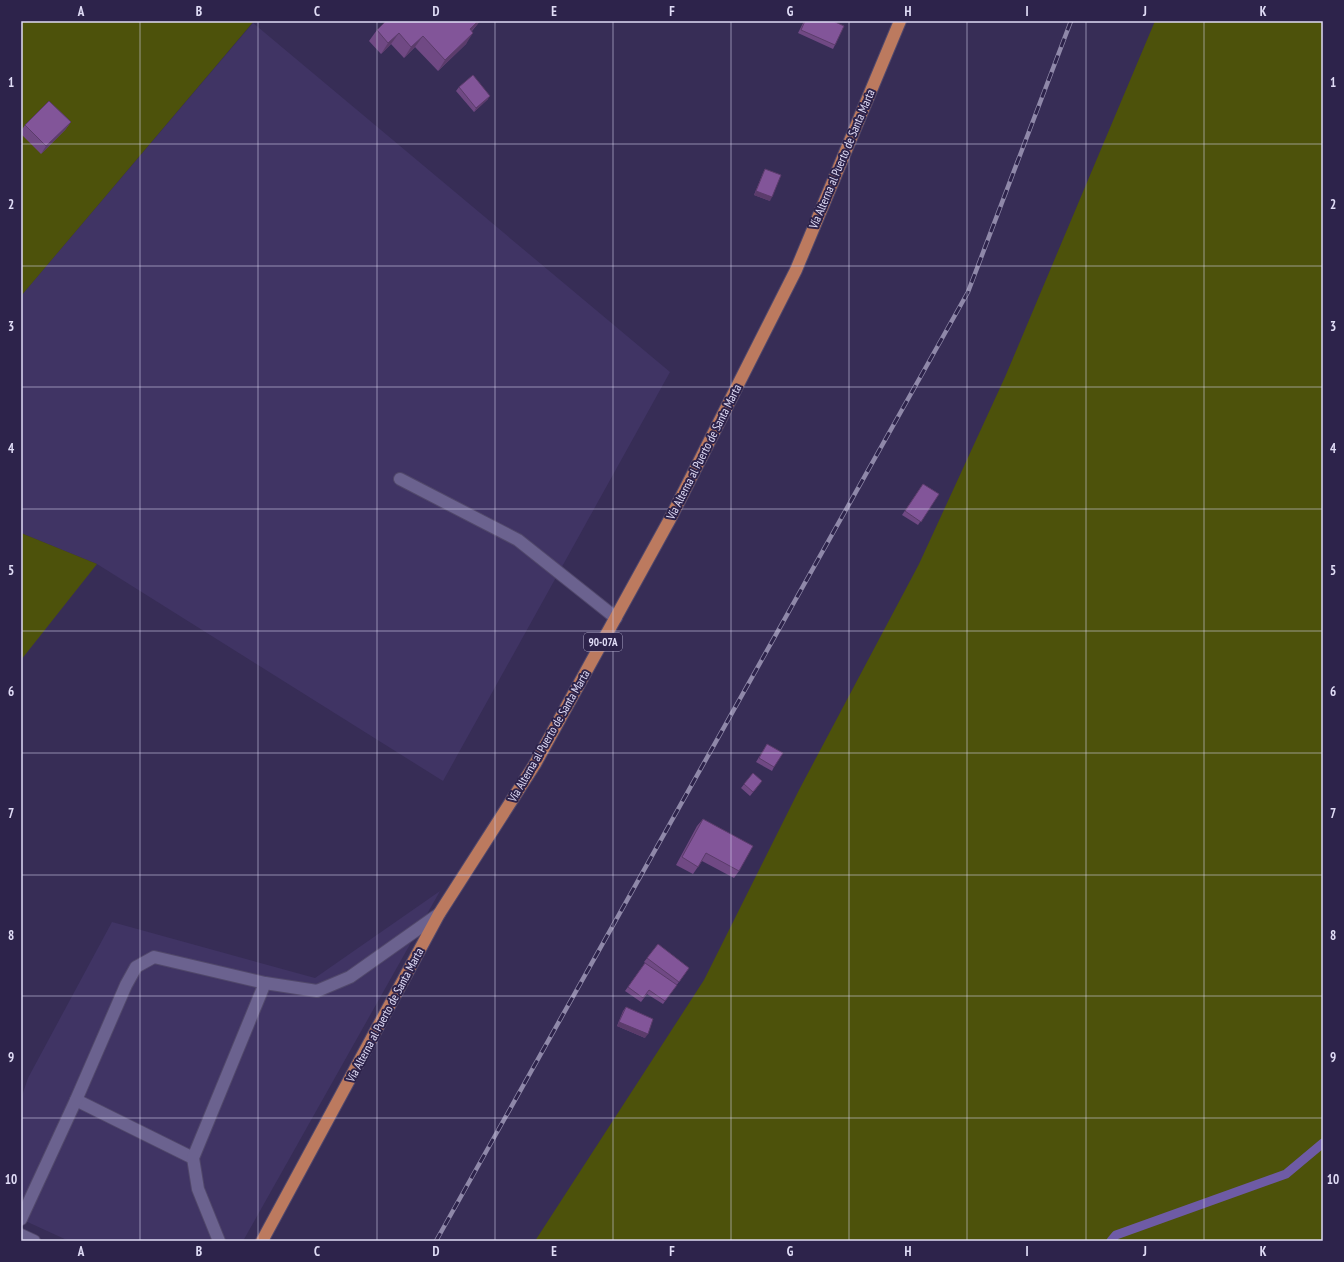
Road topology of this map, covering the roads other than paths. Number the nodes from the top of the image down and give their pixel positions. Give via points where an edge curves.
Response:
1 (900, 21) edge
2 (400, 480) dead end
3 (616, 618) junction
4 (439, 914) junction
5 (266, 983) junction
6 (76, 1100) junction
7 (193, 1158) junction
8 (21, 1220) edge
9 (21, 1235) edge
10 (34, 1241) edge
11 (220, 1241) edge
12 (262, 1241) edge

1 - 3 main road, Vía Alterna al Puerto de Santa Marta / 90-07A via 796,270 670,519
2 - 3 lane via 518,540
3 - 4 main road, Vía Alterna al Puerto de Santa Marta / 90-07A via 535,764
4 - 5 lane via 350,977 317,991
4 - 12 main road, Vía Alterna al Puerto de Santa Marta / 90-07A
5 - 6 lane via 154,957 136,967
5 - 7 lane
6 - 7 lane
6 - 8 lane
7 - 11 lane via 198,1189
9 - 10 lane

